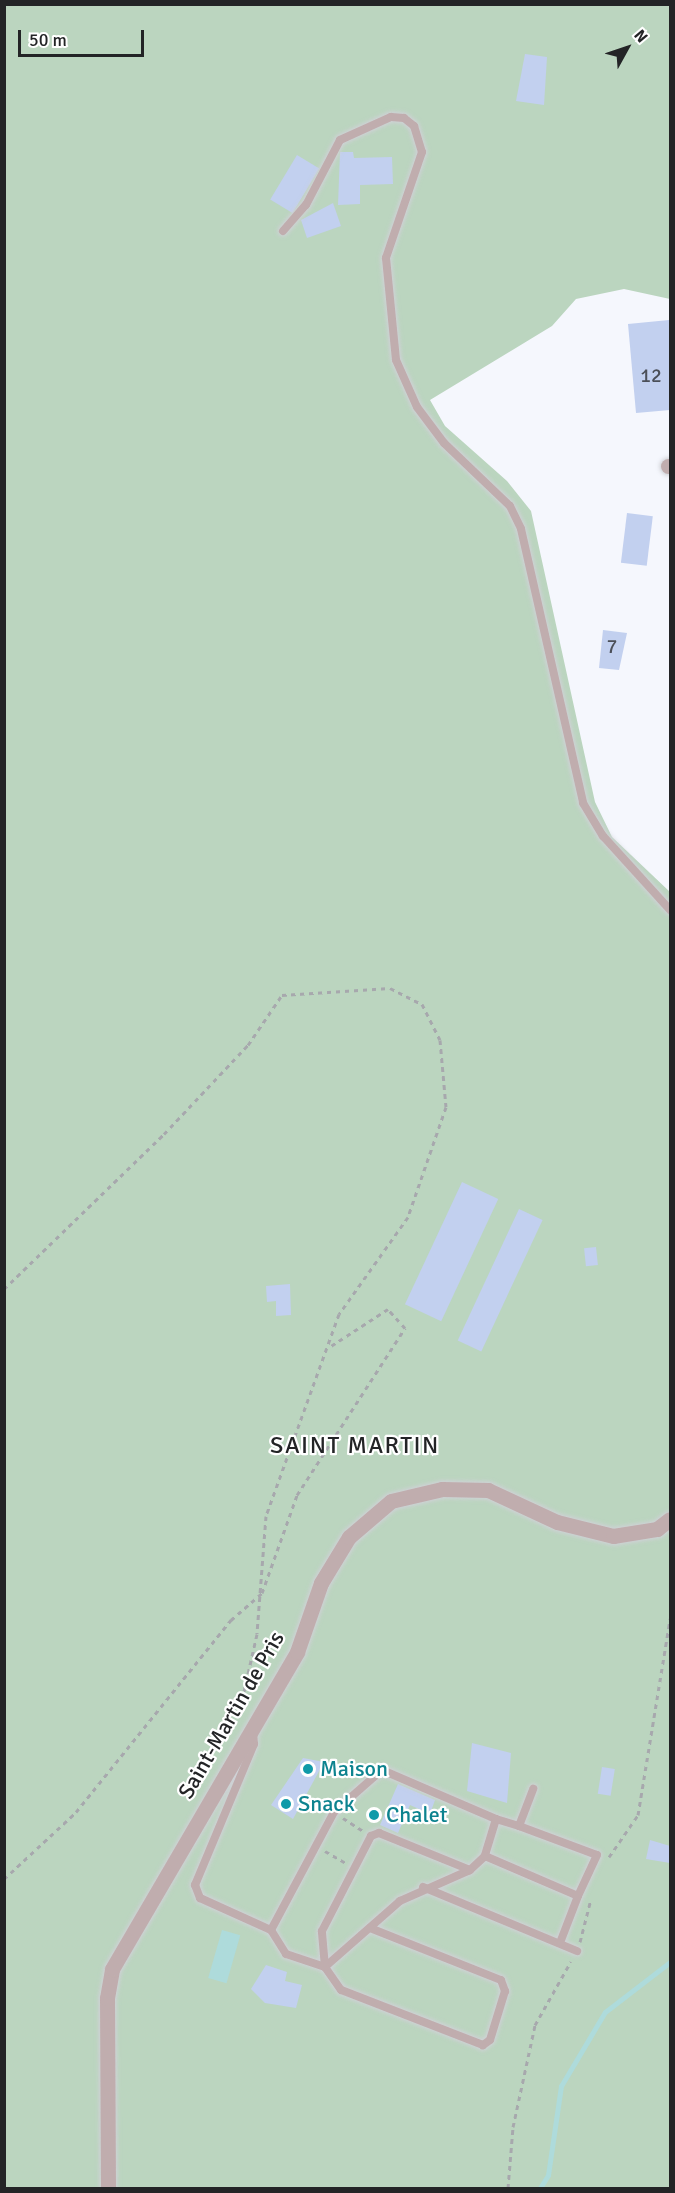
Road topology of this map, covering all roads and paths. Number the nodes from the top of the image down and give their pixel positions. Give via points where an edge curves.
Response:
1 (283, 231) dead end
2 (670, 910) edge
3 (4, 1289) edge
4 (331, 1346) junction
5 (670, 1519) edge
6 (262, 1593) junction
7 (670, 1619) edge
8 (256, 1719) junction
9 (533, 1789) dead end
10 (334, 1812) junction
11 (496, 1819) junction
12 (519, 1826) junction
13 (370, 1836) junction
14 (313, 1844) junction
15 (485, 1856) junction
16 (606, 1863) dead end
17 (354, 1867) junction
18 (470, 1870) junction
19 (4, 1879) edge
20 (423, 1887) junction
21 (593, 1893) dead end
22 (578, 1896) junction
23 (370, 1928) junction
24 (271, 1930) junction
25 (560, 1943) junction
26 (577, 1951) junction
27 (325, 1967) junction
28 (108, 2188) edge
29 (508, 2188) edge

1 - 2 lane via 306,206 340,140 391,117 404,118 414,126 422,152 386,258 396,360 417,407 444,443 510,506 521,529 583,803 603,836
3 - 4 path via 164,1134 248,1045 282,995 390,988 422,1004 440,1040 446,1107 408,1217 339,1314
4 - 6 path via 266,1516
4 - 6 path via 388,1309 405,1328 297,1495
5 - 8 street, Saint-Martin de Pris via 657,1529 613,1536 556,1522 488,1490 442,1489 391,1501 349,1537 321,1583 297,1652
6 - 8 path via 242,1700
6 - 19 path via 231,1620 76,1812
7 - 16 path via 638,1815
8 - 24 lane via 254,1744 195,1885 200,1898
8 - 28 street, Saint-Martin de Pris via 112,1969 107,1998
9 - 12 lane
10 - 11 lane via 382,1770
10 - 13 path
10 - 14 lane
11 - 12 lane
11 - 15 lane
12 - 22 lane via 597,1855
13 - 17 lane
13 - 18 lane via 379,1833
14 - 17 path
14 - 24 lane
15 - 18 lane
15 - 22 lane
17 - 27 lane via 322,1931
18 - 20 lane
20 - 23 lane
20 - 25 lane
21 - 26 path
22 - 25 lane
23 - 27 lane
23 - 27 lane via 501,1980 505,1991 490,2040 483,2044 341,1990
24 - 27 lane via 286,1954
25 - 26 lane
26 - 29 path via 535,2025 513,2127

